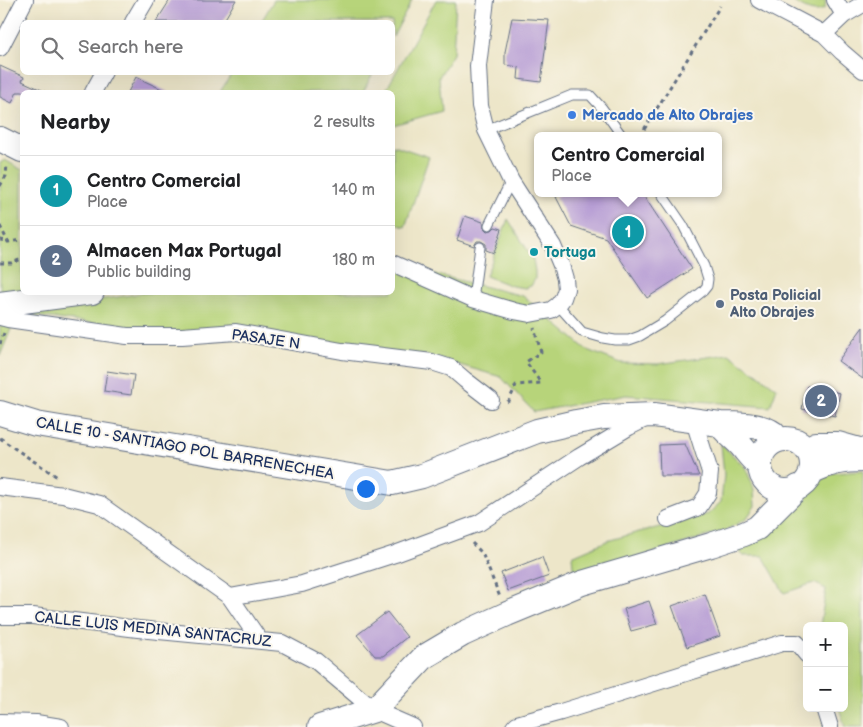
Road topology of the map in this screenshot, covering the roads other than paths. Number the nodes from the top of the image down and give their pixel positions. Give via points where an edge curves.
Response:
1 (25, 0) edge
2 (146, 0) edge
3 (486, 0) edge
4 (759, 0) edge
5 (835, 0) edge
6 (863, 4) edge
7 (844, 15) junction
8 (134, 20) edge
9 (824, 34) junction
10 (0, 48) edge
11 (863, 70) edge
12 (102, 75) edge
13 (94, 90) edge
14 (486, 130) junction
15 (619, 132) edge
16 (511, 180) junction
17 (664, 197) edge
18 (489, 224) dead end
19 (480, 248) dead end
20 (395, 264) edge
21 (69, 295) edge
22 (474, 299) junction
23 (0, 304) edge
24 (558, 305) junction
25 (0, 317) edge
26 (491, 400) road end
27 (0, 413) edge
28 (654, 415) junction
29 (694, 421) junction
30 (720, 424) junction
31 (778, 440) junction
32 (863, 451) edge
33 (863, 460) edge
34 (805, 469) junction
35 (763, 474) junction
36 (0, 487) edge
37 (668, 518) dead end
38 (744, 534) junction
39 (230, 597) junction
40 (0, 616) edge
41 (260, 641) junction
42 (802, 649) edge
43 (374, 710) junction
44 (825, 712) edge
45 (0, 722) edge
46 (61, 727) edge
47 (320, 727) edge
48 (413, 727) edge
49 (514, 727) edge
50 (830, 727) edge

1 - 10 street
2 - 8 street
3 - 14 street via 478,66 480,106
4 - 9 street
5 - 7 street
6 - 7 street
7 - 9 street
9 - 11 street
12 - 13 street
14 - 15 lane via 572,95 590,95
14 - 16 street
16 - 18 lane
16 - 24 street via 553,246 566,289
17 - 24 lane via 683,225 704,266 708,279 703,292 665,321 630,340 582,332
19 - 22 lane
20 - 22 street
21 - 23 main road
22 - 24 street via 530,314 551,310
25 - 26 street, PASAJE N via 127,336 236,332 342,351 432,362 451,368
27 - 28 main road, CALLE 10 - SANTIAGO POL BARRENECHEA via 36,424 392,483 422,476 537,430 604,417
28 - 29 main road, CALLE 10 - SANTIAGO POL BARRENECHEA
28 - 39 street via 579,457 479,523 302,584
29 - 30 main road, CALLE 10 - SANTIAGO POL BARRENECHEA
29 - 37 street via 710,472 708,493 699,507
30 - 31 main road, CALLE 10 - SANTIAGO POL BARRENECHEA via 760,427 774,434
30 - 35 main road
31 - 34 main road via 794,440 801,444
31 - 35 main road via 764,450 761,458
32 - 34 main road via 838,444 816,444
33 - 34 main road
34 - 35 main road via 790,490 772,487
34 - 38 main road via 757,528
35 - 38 main road via 764,500
36 - 39 street via 63,495 99,504
38 - 43 main road via 582,583 463,634 424,657
39 - 41 street
40 - 41 street, CALLE LUIS MEDINA SANTACRUZ via 33,616
41 - 43 street, CALLE LUIS MEDINA SANTACRUZ via 282,643 316,661
42 - 49 street via 782,643
43 - 47 main road
43 - 48 street, CALLE LUIS MEDINA SANTACRUZ
44 - 50 street
45 - 46 street

